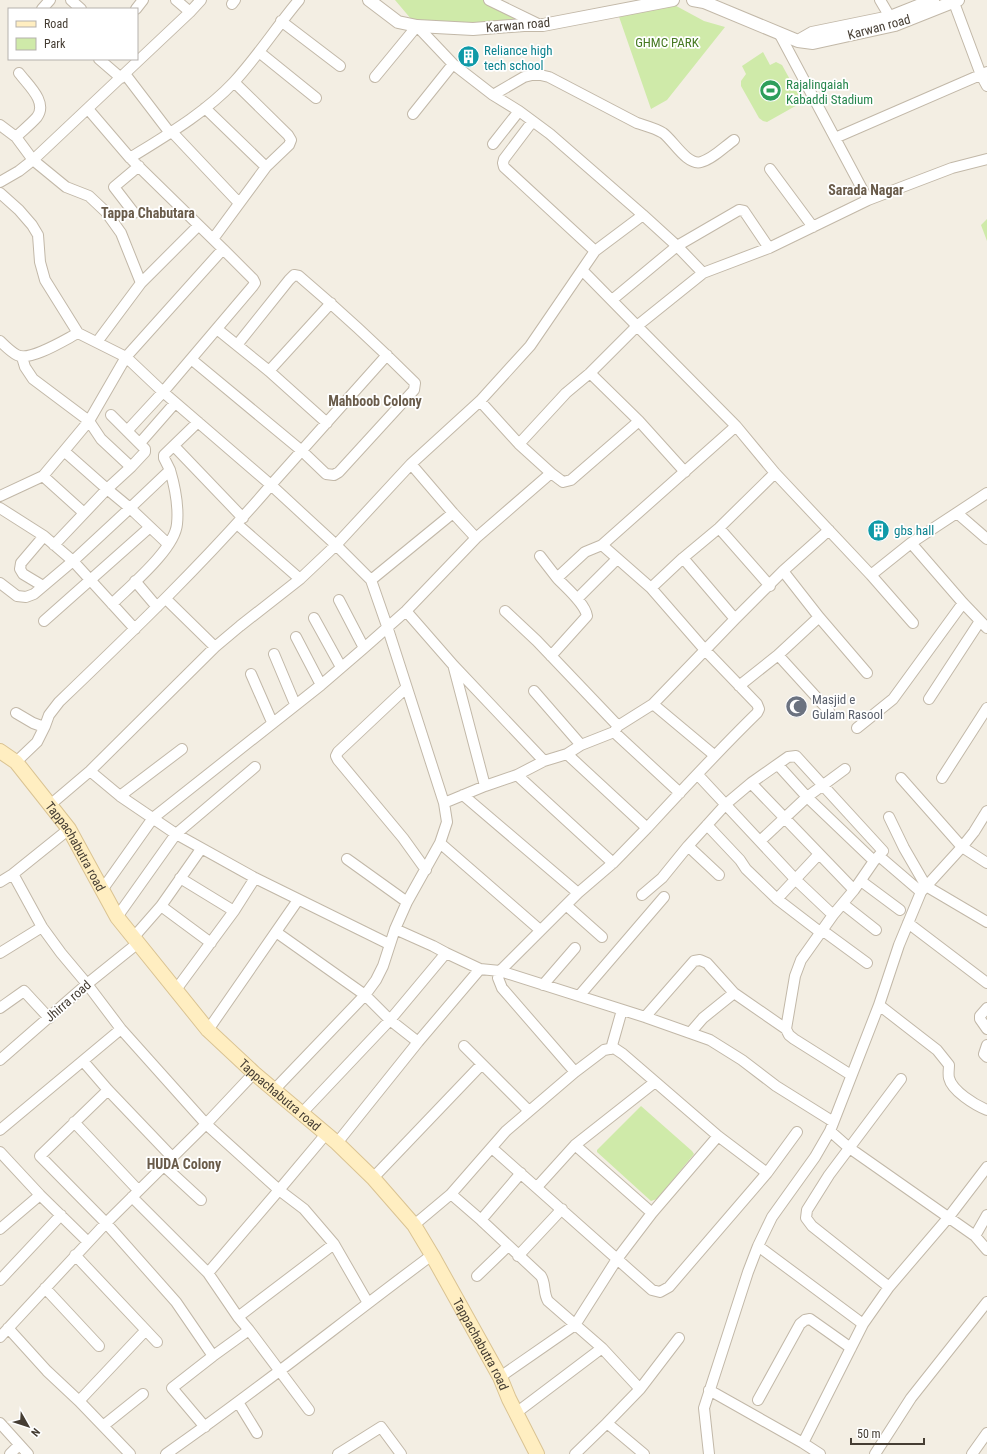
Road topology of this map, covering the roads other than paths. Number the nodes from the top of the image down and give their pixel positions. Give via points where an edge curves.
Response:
1 (50, 0) edge
2 (71, 0) edge
3 (143, 0) edge
4 (176, 0) edge
5 (201, 0) edge
6 (299, 0) edge
7 (369, 0) edge
8 (673, 0) edge
9 (880, 0) edge
10 (933, 0) edge
11 (701, 1) edge
12 (955, 1) edge
13 (496, 2) edge
14 (43, 8) edge
15 (80, 8) edge
16 (137, 8) edge
17 (190, 12) junction
18 (890, 17) junction
19 (282, 21) junction
20 (538, 24) junction
21 (417, 26) junction
22 (779, 33) junction
23 (798, 40) junction
24 (259, 52) junction
25 (100, 60) edge
26 (452, 64) junction
27 (340, 66) dead end
28 (19, 73) dead end
29 (984, 73) edge
30 (123, 76) junction
31 (375, 77) dead end
32 (234, 82) junction
33 (987, 86) edge
34 (493, 95) junction
35 (316, 98) dead end
36 (206, 108) junction
37 (88, 109) junction
38 (519, 111) junction
39 (413, 114) dead end
40 (532, 122) junction
41 (0, 125) edge
42 (171, 132) junction
43 (16, 137) junction
44 (835, 138) junction
45 (734, 140) dead end
46 (493, 144) dead end
47 (130, 158) junction
48 (987, 159) edge
49 (33, 160) junction
50 (139, 166) junction
51 (266, 167) junction
52 (770, 169) dead end
53 (0, 182) edge
54 (0, 193) edge
55 (868, 200) junction
56 (239, 203) junction
57 (134, 213) dead end
58 (643, 215) junction
59 (198, 226) junction
60 (813, 227) junction
61 (213, 239) junction
62 (677, 246) junction
63 (769, 248) junction
64 (223, 249) junction
65 (595, 251) junction
66 (582, 270) junction
67 (703, 273) junction
68 (141, 284) junction
69 (612, 300) junction
70 (331, 303) junction
71 (637, 326) junction
72 (216, 329) junction
73 (78, 333) junction
74 (0, 342) edge
75 (97, 342) junction
76 (237, 346) junction
77 (387, 355) junction
78 (22, 357) junction
79 (126, 357) junction
80 (191, 359) junction
81 (269, 371) junction
82 (590, 373) junction
83 (163, 392) junction
84 (480, 401) junction
85 (176, 403) junction
86 (111, 415) dead end
87 (89, 421) junction
88 (639, 421) junction
89 (198, 422) junction
90 (327, 423) junction
91 (736, 426) junction
92 (127, 431) junction
93 (140, 443) junction
94 (519, 444) junction
95 (174, 446) junction
96 (64, 451) junction
97 (302, 451) junction
98 (411, 464) junction
99 (130, 467) junction
100 (170, 470) junction
101 (684, 472) junction
102 (551, 473) junction
103 (775, 473) junction
104 (43, 476) junction
105 (272, 485) junction
106 (107, 489) junction
107 (987, 494) edge
108 (0, 496) edge
109 (0, 508) edge
110 (130, 508) junction
111 (957, 512) junction
112 (453, 513) junction
113 (84, 514) junction
114 (240, 521) junction
115 (150, 527) junction
116 (719, 528) junction
117 (829, 530) junction
118 (44, 536) junction
119 (476, 538) junction
120 (987, 539) edge
121 (911, 543) junction
122 (168, 544) junction
123 (54, 545) junction
124 (336, 545) junction
125 (602, 545) junction
126 (540, 556) dead end
127 (683, 558) junction
128 (617, 559) junction
129 (73, 561) junction
130 (783, 571) junction
131 (871, 575) junction
132 (557, 578) junction
133 (300, 579) junction
134 (90, 580) junction
135 (371, 580) junction
136 (135, 581) junction
137 (0, 583) edge
138 (43, 586) junction
139 (770, 586) junction
140 (651, 588) junction
141 (166, 599) junction
142 (577, 599) junction
143 (339, 600) dead end
144 (963, 603) junction
145 (112, 604) junction
146 (157, 607) junction
147 (406, 611) junction
148 (505, 611) dead end
149 (819, 616) junction
150 (314, 618) dead end
151 (735, 619) junction
152 (44, 620) dead end
153 (913, 623) dead end
154 (983, 624) edge
155 (387, 626) junction
156 (135, 629) junction
157 (296, 637) dead end
158 (215, 647) junction
159 (364, 648) junction
160 (705, 650) junction
161 (274, 654) dead end
162 (778, 655) junction
163 (551, 656) junction
164 (454, 666) junction
165 (342, 667) junction
166 (867, 673) dead end
167 (251, 674) dead end
168 (320, 685) junction
169 (739, 686) junction
170 (406, 688) junction
171 (534, 691) dead end
172 (929, 699) dead end
173 (295, 704) junction
174 (653, 704) junction
175 (987, 708) edge
176 (829, 711) dead end
177 (16, 713) dead end
178 (272, 722) junction
179 (44, 727) junction
180 (857, 728) dead end
181 (616, 729) junction
182 (581, 745) junction
183 (182, 749) dead end
184 (567, 754) junction
185 (714, 755) junction
186 (5, 758) edge
187 (544, 761) junction
188 (778, 765) junction
189 (255, 767) dead end
190 (845, 769) dead end
191 (90, 771) junction
192 (516, 775) junction
193 (698, 776) junction
194 (901, 778) dead end
195 (942, 778) dead end
196 (751, 783) junction
197 (485, 786) junction
198 (822, 786) junction
199 (680, 793) junction
200 (463, 795) junction
201 (120, 796) junction
202 (807, 797) junction
203 (444, 803) junction
204 (726, 804) junction
205 (50, 805) junction
206 (987, 811) edge
207 (889, 817) dead end
208 (153, 818) junction
209 (784, 818) junction
210 (707, 825) junction
211 (647, 828) junction
212 (69, 829) junction
213 (176, 834) junction
214 (760, 840) junction
215 (440, 843) junction
216 (688, 846) junction
217 (962, 847) junction
218 (201, 848) junction
219 (819, 854) junction
220 (347, 859) dead end
221 (877, 859) junction
222 (613, 863) junction
223 (987, 863) edge
224 (426, 870) junction
225 (13, 874) junction
226 (719, 875) dead end
227 (180, 878) junction
228 (255, 878) junction
229 (796, 880) junction
230 (861, 881) junction
231 (0, 882) edge
232 (924, 889) junction
233 (102, 890) junction
234 (854, 890) junction
235 (578, 893) junction
236 (642, 895) dead end
237 (664, 897) dead end
238 (777, 899) junction
239 (298, 900) junction
240 (407, 902) junction
241 (843, 904) junction
242 (566, 905) junction
243 (161, 906) junction
244 (900, 910) dead end
245 (234, 911) junction
246 (833, 915) junction
247 (117, 917) junction
248 (987, 922) edge
249 (908, 923) junction
250 (42, 927) junction
251 (395, 929) junction
252 (540, 930) junction
253 (876, 930) dead end
254 (821, 931) junction
255 (276, 932) junction
256 (602, 937) dead end
257 (135, 941) junction
258 (211, 943) junction
259 (389, 944) junction
260 (574, 948) dead end
261 (0, 953) edge
262 (446, 953) junction
263 (867, 963) dead end
264 (480, 969) junction
265 (500, 971) junction
266 (985, 978) edge
267 (87, 984) junction
268 (543, 985) junction
269 (175, 990) junction
270 (734, 992) junction
271 (365, 995) junction
272 (579, 996) junction
273 (879, 1005) junction
274 (0, 1008) edge
275 (987, 1008) edge
276 (622, 1010) junction
277 (645, 1017) junction
278 (49, 1018) junction
279 (390, 1020) junction
280 (120, 1029) junction
281 (786, 1029) junction
282 (987, 1029) edge
283 (208, 1030) junction
284 (690, 1033) junction
285 (418, 1042) junction
286 (987, 1044) edge
287 (464, 1046) dead end
288 (611, 1049) junction
289 (987, 1057) edge
290 (0, 1060) edge
291 (83, 1061) junction
292 (481, 1065) junction
293 (575, 1072) junction
294 (254, 1073) junction
295 (851, 1075) junction
296 (901, 1079) dead end
297 (655, 1082) junction
298 (108, 1090) junction
299 (274, 1090) junction
300 (987, 1110) edge
301 (529, 1111) junction
302 (302, 1113) junction
303 (74, 1122) junction
304 (206, 1124) junction
305 (831, 1126) junction
306 (0, 1130) edge
307 (796, 1132) dead end
308 (326, 1134) junction
309 (718, 1136) junction
310 (337, 1143) junction
311 (575, 1146) junction
312 (848, 1147) junction
313 (492, 1148) junction
314 (0, 1152) edge
315 (172, 1157) junction
316 (163, 1165) junction
317 (987, 1167) edge
318 (521, 1173) junction
319 (767, 1173) junction
320 (373, 1178) junction
321 (537, 1187) junction
322 (279, 1190) junction
323 (135, 1193) junction
324 (451, 1194) junction
325 (40, 1195) junction
326 (201, 1200) dead end
327 (562, 1209) junction
328 (652, 1213) junction
329 (61, 1215) junction
330 (987, 1215) edge
331 (948, 1218) junction
332 (481, 1220) junction
333 (106, 1222) junction
334 (414, 1225) junction
335 (0, 1230) edge
336 (974, 1236) junction
337 (88, 1242) junction
338 (334, 1244) junction
339 (508, 1246) junction
340 (758, 1246) junction
341 (987, 1250) edge
342 (75, 1255) junction
343 (432, 1255) junction
344 (518, 1256) junction
345 (617, 1259) junction
346 (208, 1273) junction
347 (477, 1276) dead end
348 (0, 1280) edge
349 (889, 1287) junction
350 (45, 1288) junction
351 (987, 1302) edge
352 (368, 1303) junction
353 (238, 1317) junction
354 (863, 1324) junction
355 (575, 1325) junction
356 (8, 1328) junction
357 (249, 1330) junction
358 (145, 1331) junction
359 (0, 1337) edge
360 (679, 1338) dead end
361 (157, 1342) dead end
362 (98, 1346) dead end
363 (602, 1348) junction
364 (851, 1348) junction
365 (213, 1356) junction
366 (279, 1370) junction
367 (500, 1377) junction
368 (640, 1390) junction
369 (709, 1390) junction
370 (143, 1394) dead end
371 (758, 1400) dead end
372 (79, 1401) junction
373 (238, 1402) junction
374 (309, 1410) dead end
375 (516, 1413) junction
376 (0, 1423) edge
377 (607, 1423) junction
378 (102, 1426) junction
379 (205, 1427) junction
380 (257, 1433) dead end
381 (987, 1433) edge
382 (803, 1443) junction
383 (19, 1445) junction
384 (10, 1454) edge
385 (28, 1454) edge
386 (130, 1454) edge
387 (166, 1454) edge
388 (338, 1454) edge
389 (401, 1454) edge
390 (537, 1454) edge
391 (574, 1454) edge
392 (644, 1454) edge
393 (709, 1454) edge
394 (820, 1454) edge
395 (875, 1454) edge
396 (972, 1454) edge

1 - 14 street
2 - 15 street
3 - 16 street
4 - 17 street
5 - 17 street
6 - 19 street
7 - 21 street, Karwan road via 398,22
8 - 20 street, Karwan road
9 - 18 street
10 - 18 street, Karwan road
11 - 22 street, Karwan road
12 - 23 street, Karwan road via 895,24 813,43
12 - 29 street
13 - 20 street
17 - 30 street
18 - 23 street, Karwan road via 812,33
19 - 24 street
19 - 27 street
20 - 21 street, Karwan road via 473,29
21 - 26 street
21 - 31 street
22 - 23 street, Karwan road
22 - 44 street
24 - 32 street
24 - 35 street
25 - 30 street
26 - 34 street
26 - 39 street
28 - 43 street via 40,101 40,108 37,116
29 - 33 street
29 - 44 street
30 - 37 street
30 - 42 street
32 - 36 street
32 - 51 street via 290,140 289,145
34 - 38 street
34 - 45 street via 536,74 550,77 637,123 663,133 683,154 697,163 709,158
36 - 42 street
36 - 51 street
37 - 47 street
37 - 49 street
38 - 40 street
38 - 46 street
40 - 58 street via 550,134
40 - 65 street via 504,159 504,167
41 - 43 street
42 - 47 street
42 - 56 street
43 - 49 street
44 - 55 street
47 - 50 street
48 - 55 street via 952,168
49 - 53 street
49 - 68 street via 66,187 89,196 106,212 121,233
50 - 57 street via 114,187
50 - 59 street
51 - 56 street
52 - 60 street
54 - 73 street via 19,210 38,235 40,262 45,280
55 - 60 street
56 - 61 street
58 - 62 street
58 - 65 street
59 - 61 street
59 - 68 street
60 - 63 street
61 - 64 street
62 - 63 street via 739,210 744,211
62 - 67 street
62 - 69 street
63 - 67 street
64 - 72 street via 255,283
64 - 79 street
65 - 66 street
66 - 69 street
66 - 84 street via 530,346
67 - 71 street
68 - 75 street
69 - 71 street
70 - 76 street via 299,276 294,275
70 - 77 street
70 - 81 street
71 - 82 street
71 - 91 street
72 - 76 street
72 - 80 street
73 - 75 street
73 - 78 street via 33,356
74 - 78 street
75 - 79 street
76 - 81 street
77 - 90 street
77 - 97 street via 415,384 414,390 334,475 326,474
78 - 87 street via 33,379
79 - 83 street
79 - 87 street
80 - 83 street
80 - 97 street
81 - 90 street
82 - 88 street
82 - 94 street via 566,393
83 - 85 street
83 - 92 street
84 - 94 street
84 - 98 street
85 - 89 street
85 - 93 street
86 - 92 street
87 - 96 street
87 - 99 street via 101,439
88 - 101 street
88 - 102 street via 571,480 563,482
89 - 95 street
89 - 105 street
90 - 97 street
91 - 101 street
91 - 103 street
92 - 93 street
93 - 99 street via 146,450
94 - 102 street
95 - 100 street via 164,455
95 - 114 street
96 - 104 street
96 - 106 street
97 - 105 street
98 - 112 street
98 - 124 street
99 - 106 street
100 - 110 street
100 - 122 street via 176,491 177,525
101 - 125 street
102 - 119 street
103 - 116 street
103 - 117 street
104 - 108 street
104 - 113 street
105 - 114 street
105 - 124 street
106 - 110 street
106 - 113 street
107 - 111 street
109 - 118 street
110 - 115 street
110 - 129 street
111 - 120 street
111 - 121 street
112 - 119 street
112 - 135 street
113 - 123 street
114 - 133 street
114 - 141 street
115 - 122 street
115 - 134 street
116 - 127 street
116 - 139 street
117 - 130 street
117 - 131 street
118 - 123 street
118 - 138 street via 21,563 20,569 23,574
119 - 147 street
121 - 131 street
121 - 144 street
122 - 136 street via 155,562
123 - 129 street
124 - 133 street
124 - 135 street
125 - 128 street
125 - 132 street via 584,552
126 - 132 street
127 - 140 street
127 - 151 street
128 - 140 street
128 - 142 street
129 - 134 street
129 - 138 street
130 - 139 street
130 - 149 street
131 - 153 street
132 - 142 street
133 - 158 street
134 - 145 street
134 - 152 street
135 - 155 street
136 - 145 street
136 - 146 street
137 - 138 street via 17,596 26,598
139 - 151 street
140 - 160 street
141 - 146 street
141 - 158 street
142 - 163 street via 587,612 587,616
143 - 159 street
144 - 154 street
144 - 180 street via 893,699
145 - 156 street
146 - 156 street
147 - 155 street
147 - 164 street
148 - 163 street
149 - 162 street
149 - 166 street
150 - 165 street
151 - 160 street
154 - 172 street
155 - 159 street
155 - 170 street
156 - 179 street via 59,702 49,714
157 - 168 street
158 - 191 street
159 - 165 street
160 - 169 street
160 - 174 street
161 - 173 street
162 - 169 street
162 - 176 street
163 - 181 street
164 - 187 street
164 - 197 street
165 - 168 street
167 - 178 street
168 - 173 street
169 - 185 street via 759,709
170 - 203 street
170 - 224 street via 336,756 404,838
171 - 182 street
173 - 178 street
174 - 181 street
174 - 185 street
175 - 195 street
177 - 179 street
178 - 208 street
179 - 186 street via 37,742
181 - 182 street
181 - 199 street
182 - 184 street
183 - 201 street
184 - 187 street
184 - 211 street
185 - 193 street
186 - 205 main road, Tappachabutra road
187 - 192 street
188 - 196 street
188 - 198 street via 788,757 796,756
188 - 202 street
189 - 213 street
190 - 198 street
191 - 201 street
191 - 205 street
192 - 197 street
192 - 222 street
193 - 199 street
193 - 204 street
194 - 217 street
196 - 204 street
196 - 209 street
197 - 200 street
198 - 202 street
198 - 221 street via 882,848 883,851
199 - 211 street
200 - 203 street
200 - 235 street
201 - 208 street
202 - 209 street
202 - 221 street
203 - 215 street via 446,822
204 - 210 street
204 - 214 street
205 - 212 main road, Tappachabutra road
206 - 217 street
207 - 232 street
208 - 213 street
208 - 233 street
209 - 214 street
209 - 219 street
210 - 216 street
210 - 238 street
211 - 222 street
212 - 225 street
212 - 233 main road, Tappachabutra road
213 - 218 street
213 - 247 street
214 - 229 street
215 - 224 street
215 - 252 street
216 - 226 street
216 - 236 street via 662,878
217 - 223 street
217 - 232 street
218 - 227 street, Jhirra road
218 - 228 street
219 - 229 street
219 - 234 street
220 - 240 street
221 - 230 street
221 - 232 street
222 - 235 street
224 - 240 street
225 - 231 street
225 - 250 street
227 - 243 street, Jhirra road
227 - 245 street
228 - 239 street
228 - 245 street
229 - 238 street
229 - 246 street
230 - 234 street
230 - 244 street
232 - 248 street
232 - 249 street
233 - 247 main road, Tappachabutra road
234 - 241 street
235 - 242 street
237 - 272 street
238 - 254 street
239 - 255 street
239 - 259 street
240 - 251 street
241 - 246 street
241 - 253 street
242 - 252 street
242 - 256 street
243 - 257 street, Jhirra road
243 - 258 street
245 - 258 street
246 - 254 street
247 - 257 main road, Tappachabutra road
249 - 266 street
249 - 273 street
250 - 261 street
250 - 267 street
251 - 259 street
251 - 262 street
252 - 265 street
254 - 263 street
254 - 281 street via 801,960 795,976
255 - 271 street
255 - 283 street
257 - 267 street, Jhirra road
257 - 269 main road, Tappachabutra road
258 - 269 street
259 - 271 street via 383,966
260 - 268 street
262 - 264 street
262 - 279 street
264 - 265 street
264 - 285 street
265 - 268 street
265 - 293 street via 498,978 502,988
267 - 278 street, Jhirra road
267 - 280 street
268 - 272 street
269 - 283 main road, Tappachabutra road
270 - 277 street via 707,963 694,961
270 - 281 street
270 - 284 street via 703,1018
271 - 279 street
271 - 299 street
272 - 276 street
273 - 295 street
273 - 300 street via 937,1050 949,1065 949,1078 953,1087
274 - 278 street via 24,991
275 - 282 street via 980,1016
276 - 277 street
276 - 288 street
277 - 284 street
278 - 290 street, Jhirra road
279 - 285 street
279 - 302 street
280 - 291 street
280 - 304 street
281 - 295 street via 794,1040
283 - 294 main road, Tappachabutra road
284 - 305 street via 710,1040 742,1060
285 - 310 street
286 - 289 street via 984,1054
287 - 292 street
288 - 293 street via 604,1050
288 - 297 street via 614,1048 623,1054
291 - 298 street
291 - 306 street
292 - 301 street
292 - 320 street
293 - 301 street
294 - 299 main road, Tappachabutra road
294 - 304 street
295 - 305 street
296 - 312 street
297 - 309 street
297 - 311 street
298 - 303 street
298 - 315 street
299 - 302 main road, Tappachabutra road
301 - 313 street via 506,1131
302 - 308 main road, Tappachabutra road
303 - 323 street
303 - 333 street via 40,1156
304 - 315 street
304 - 322 street
305 - 312 street
305 - 340 street via 815,1157 772,1217
307 - 319 street
308 - 310 main road, Tappachabutra road
308 - 322 street
309 - 319 street
309 - 328 street
310 - 320 main road, Tappachabutra road
311 - 321 street
311 - 328 street
312 - 331 street
312 - 349 street via 807,1210 806,1218 812,1226
313 - 318 street
313 - 324 street
314 - 325 street
315 - 316 street
316 - 323 street
316 - 326 street
317 - 331 street
318 - 321 street
318 - 332 street
319 - 345 street via 669,1287 660,1292 652,1290
320 - 334 main road, Tappachabutra road
321 - 327 street
322 - 338 street via 304,1209
322 - 346 street
323 - 333 street
323 - 346 street
324 - 332 street
324 - 334 street
325 - 329 street
325 - 335 street
327 - 344 street
327 - 345 street
328 - 345 street
329 - 337 street
329 - 348 street
330 - 336 street
331 - 336 street
331 - 349 street
332 - 339 street
333 - 337 street
333 - 365 street via 176,1302
334 - 343 main road, Tappachabutra road
336 - 341 street
337 - 342 street
338 - 352 street
338 - 353 street
339 - 344 street
339 - 347 street
340 - 354 street
340 - 369 street
342 - 350 street
342 - 358 street
343 - 352 street
343 - 367 main road, Tappachabutra road
344 - 355 street via 541,1276 544,1282 544,1295 548,1301
345 - 355 street
346 - 353 street
349 - 354 street
350 - 356 street
350 - 362 street
351 - 395 street via 910,1398
352 - 366 street
353 - 357 street
354 - 364 street
355 - 363 street
355 - 367 street
356 - 359 street
356 - 372 street
357 - 365 street
357 - 366 street
358 - 361 street
358 - 372 street
360 - 368 street
363 - 368 street
363 - 375 street
364 - 371 street via 810,1319 805,1320 800,1324
364 - 382 street
365 - 379 street via 172,1388
366 - 373 street
366 - 374 street
367 - 375 main road, Tappachabutra road
368 - 377 street
369 - 382 street
369 - 393 street via 704,1408
370 - 378 street
372 - 378 street
373 - 379 street
373 - 380 street
375 - 390 main road, Tappachabutra road
376 - 383 street
377 - 391 street
377 - 392 street
378 - 386 street
379 - 387 street
381 - 396 street
382 - 394 street
383 - 384 street
383 - 385 street
388 - 389 street via 380,1427

